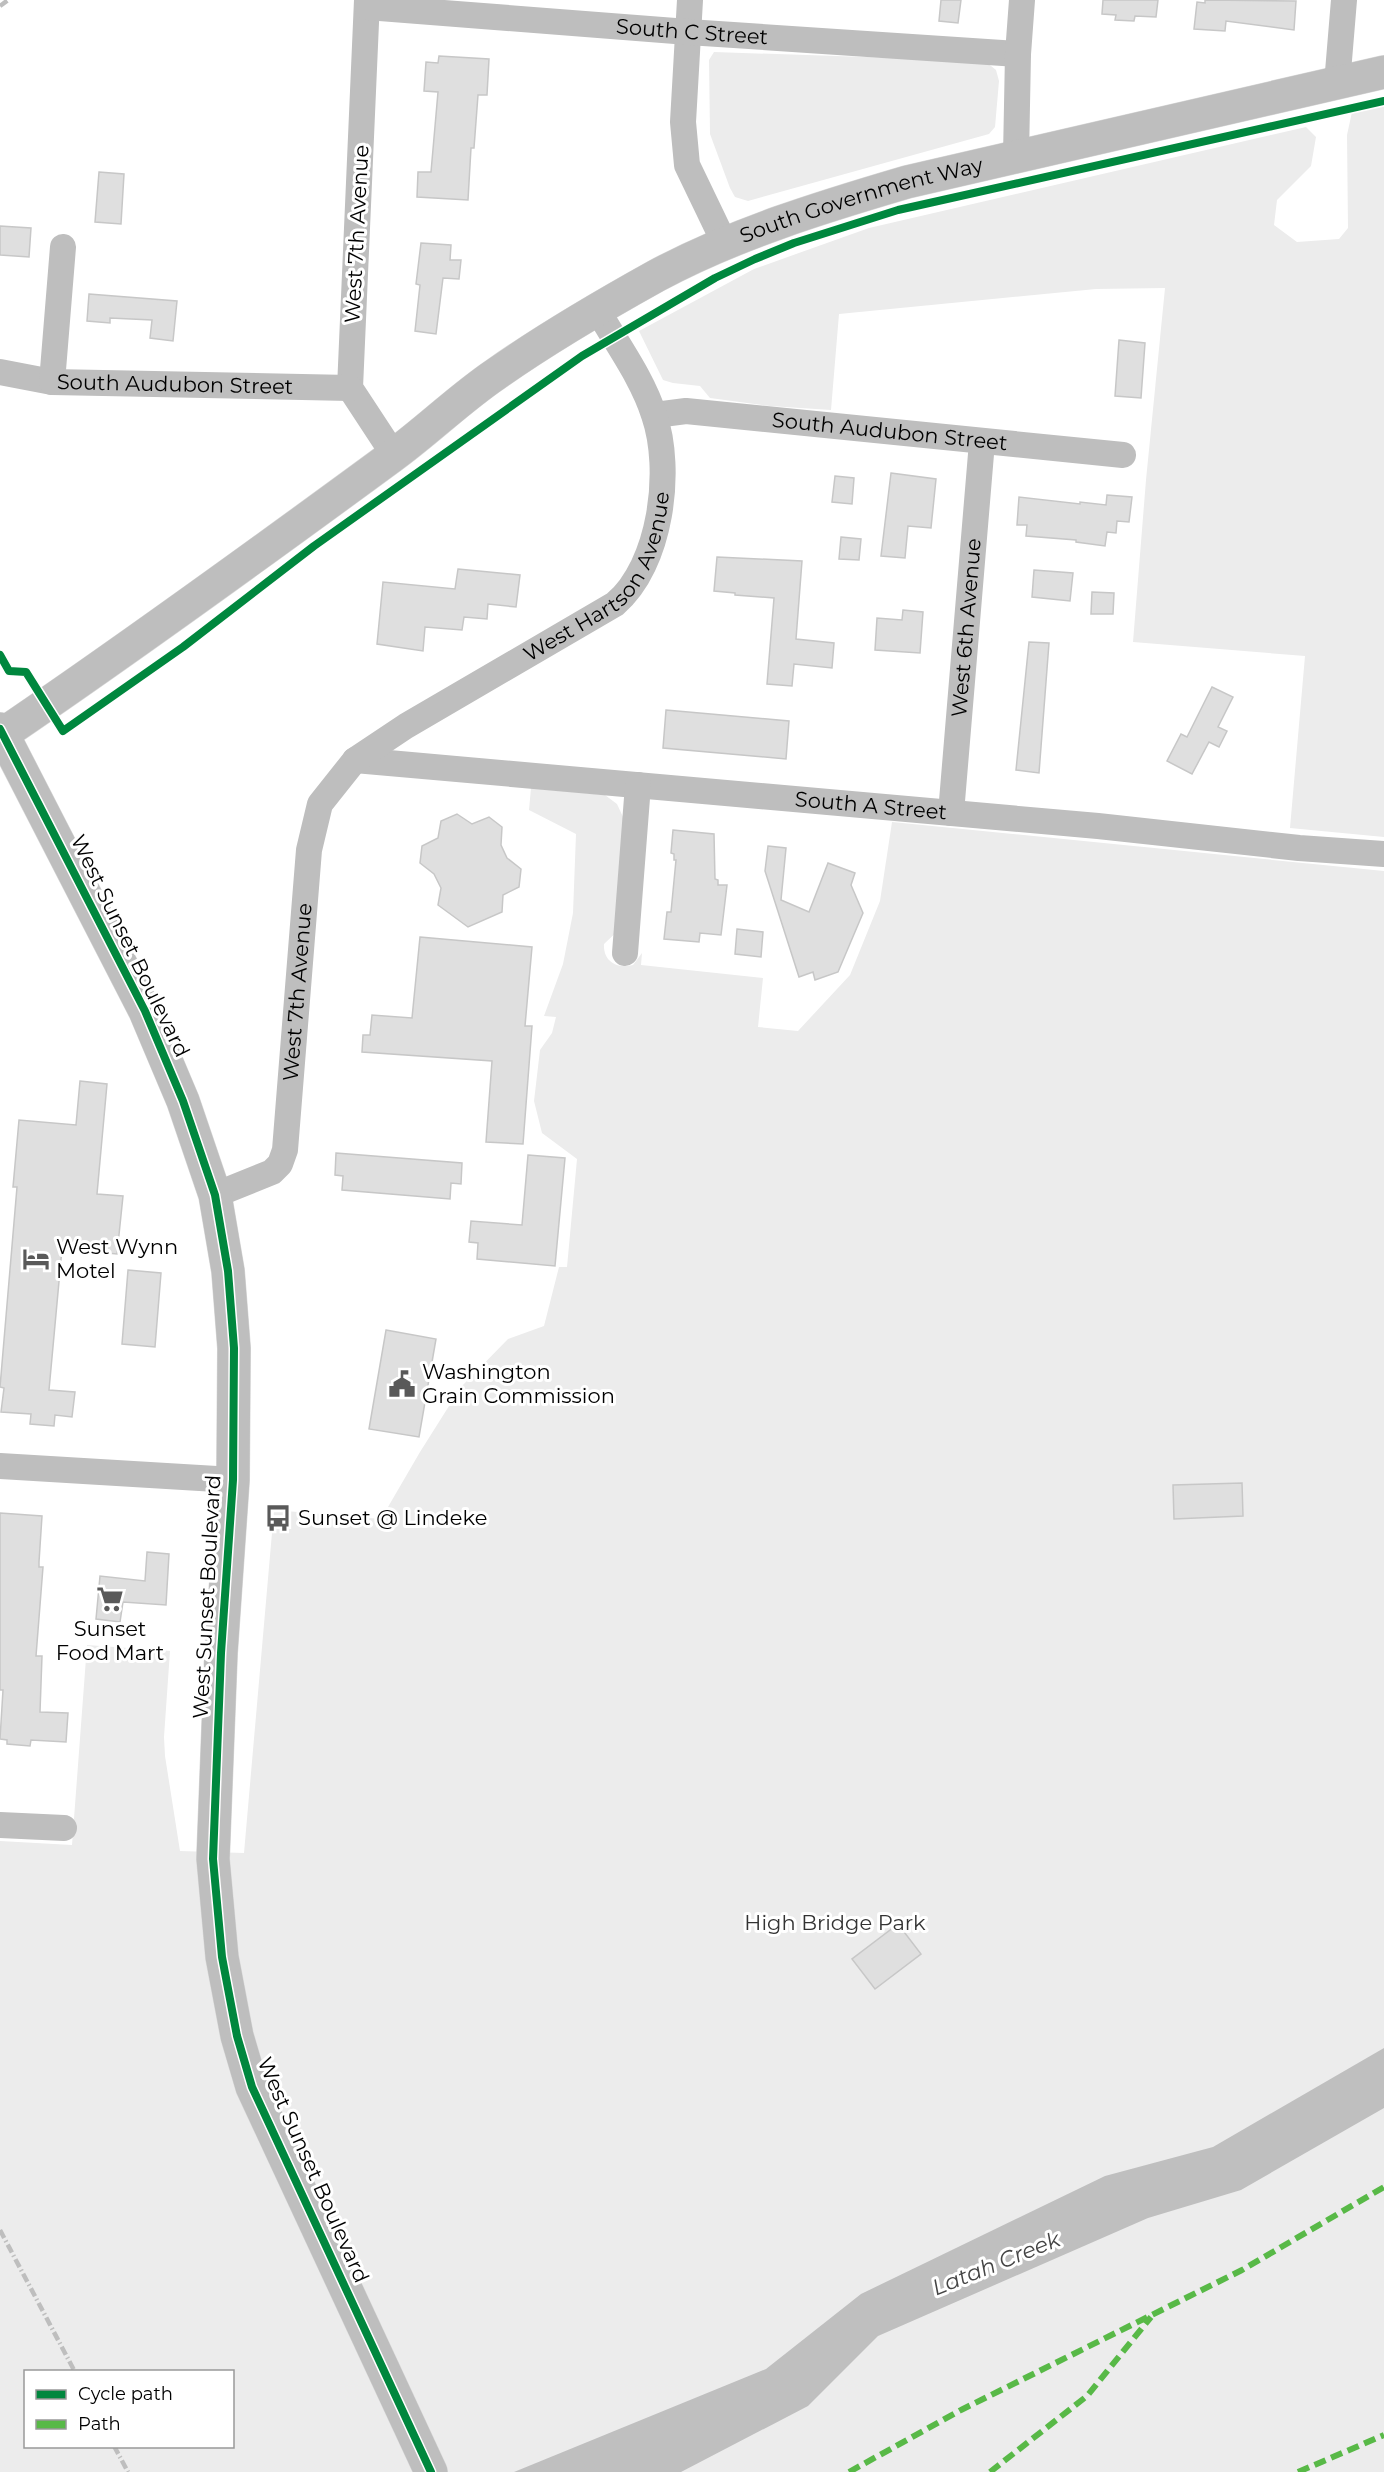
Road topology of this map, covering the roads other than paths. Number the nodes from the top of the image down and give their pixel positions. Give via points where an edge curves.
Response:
1 (690, 0) edge
2 (1022, 0) edge
3 (1344, 0) edge
4 (367, 3) edge
5 (688, 32) junction
6 (1018, 54) junction
7 (1384, 72) edge
8 (1337, 84) junction
9 (1016, 156) junction
10 (725, 244) junction
11 (63, 247) dead end
12 (597, 309) junction
13 (0, 372) edge
14 (52, 382) junction
15 (350, 388) junction
16 (655, 415) junction
17 (982, 442) junction
18 (394, 455) junction
19 (1123, 455) dead end
20 (1, 732) edge
21 (356, 760) junction
22 (638, 785) junction
23 (951, 813) junction
24 (1384, 854) edge
25 (625, 953) dead end
26 (215, 1195) junction
27 (0, 1466) edge
28 (233, 1480) junction
29 (0, 1825) edge
30 (64, 1828) dead end
31 (431, 2472) edge

1 - 5 street
2 - 6 street
3 - 8 street
4 - 5 street, South C Street
4 - 15 street, West 7th Avenue
5 - 6 street, South C Street
5 - 10 street via 683,122 687,165
6 - 9 street
7 - 8 main road, South Government Way
8 - 9 main road, South Government Way
9 - 10 main road, South Government Way via 834,203
10 - 12 main road, South Government Way
11 - 14 street
12 - 16 street, West Hartson Avenue
12 - 18 main road, South Government Way via 494,375
13 - 14 street, South Audubon Street
14 - 15 street, South Audubon Street
15 - 18 street
16 - 17 street, South Audubon Street via 686,411
16 - 21 street, West Hartson Avenue via 661,452 659,513 647,560 626,595 605,612 406,726
17 - 19 street, South Audubon Street
17 - 23 street, West 6th Avenue
18 - 20 main road, South Government Way via 98,669
20 - 26 main road, West Sunset Boulevard via 145,1011 183,1101
21 - 22 street, South A Street
21 - 26 street, West 7th Avenue via 320,804 309,850 285,1150 272,1172
22 - 23 street, South A Street
22 - 25 street
23 - 24 street, South A Street
26 - 28 main road, West Sunset Boulevard via 228,1271 234,1348
27 - 28 street
28 - 31 main road, West Sunset Boulevard via 213,1859 222,1957 237,2036 252,2087
29 - 30 street

